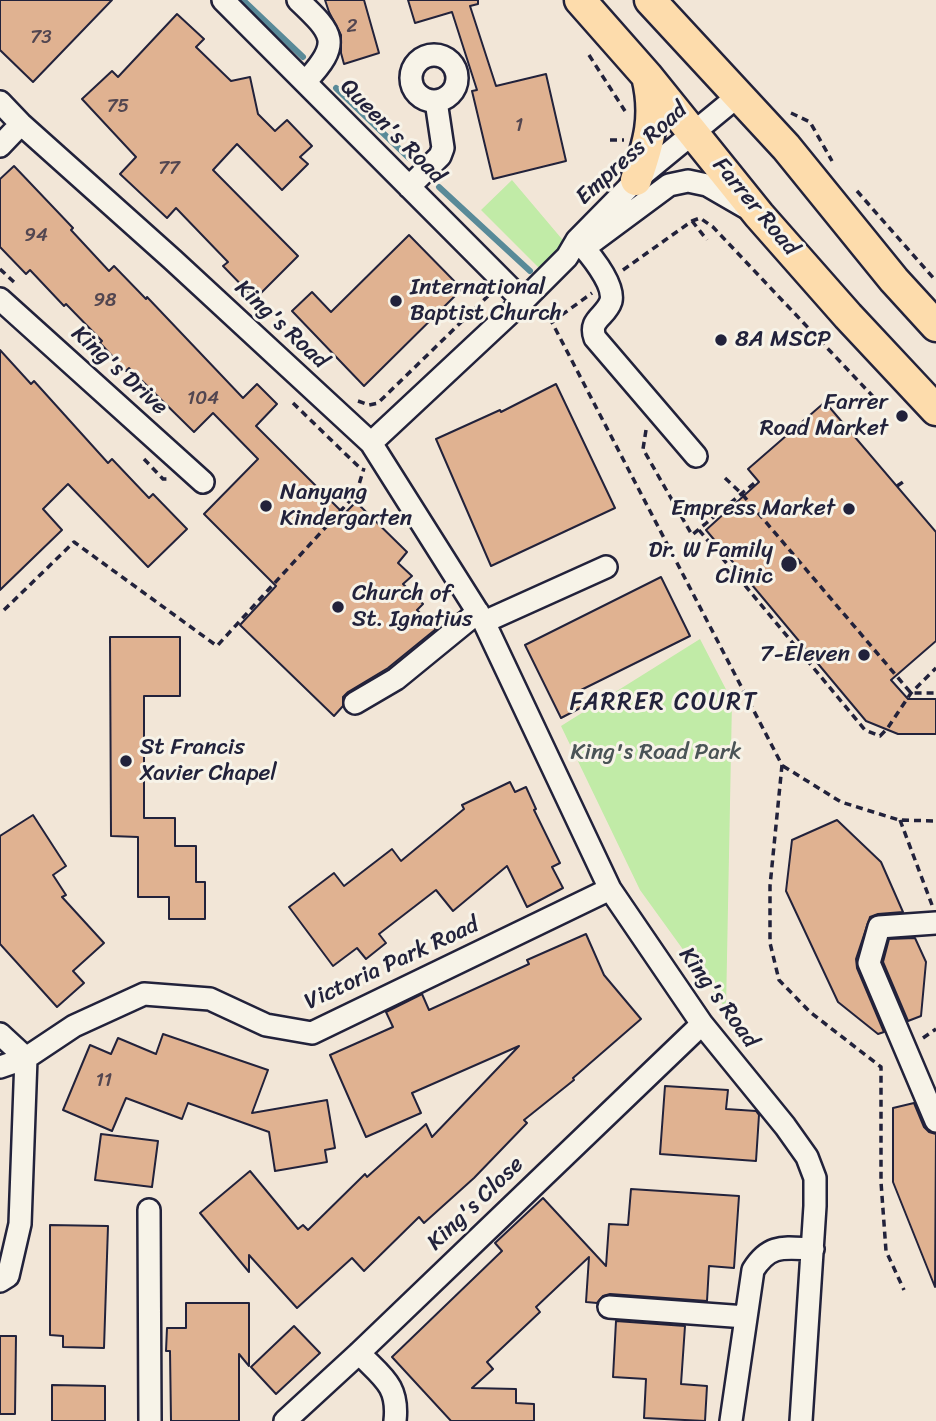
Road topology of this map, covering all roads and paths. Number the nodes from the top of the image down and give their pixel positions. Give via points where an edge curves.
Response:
1 (223, 0) edge
2 (298, 0) edge
3 (580, 0) edge
4 (650, 0) edge
5 (589, 55) dead end
6 (647, 76) junction
7 (304, 82) junction
8 (738, 96) junction
9 (436, 101) dead end
10 (0, 102) edge
11 (21, 124) junction
12 (693, 134) junction
13 (650, 141) junction
14 (0, 146) edge
15 (635, 180) junction
16 (409, 187) junction
17 (759, 215) junction
18 (692, 221) junction
19 (707, 240) dead end
20 (576, 248) junction
21 (503, 281) junction
22 (608, 281) junction
23 (529, 295) junction
24 (0, 299) edge
25 (552, 322) junction
26 (936, 326) edge
27 (358, 401) dead end
28 (882, 406) dead end
29 (936, 410) edge
30 (371, 443) junction
31 (643, 449) dead end
32 (696, 456) dead end
33 (725, 478) dead end
34 (758, 480) dead end
35 (203, 482) dead end
36 (903, 482) dead end
37 (897, 486) dead end
38 (742, 494) junction
39 (699, 530) junction
40 (606, 566) dead end
41 (4, 610) dead end
42 (481, 617) junction
43 (936, 668) edge
44 (911, 693) junction
45 (936, 693) edge
46 (355, 703) dead end
47 (899, 703) dead end
48 (903, 707) junction
49 (782, 765) junction
50 (899, 820) junction
51 (936, 821) edge
52 (610, 889) junction
53 (936, 916) edge
54 (936, 923) edge
55 (702, 1024) junction
56 (0, 1034) edge
57 (26, 1058) junction
58 (0, 1067) edge
59 (936, 1121) edge
60 (149, 1210) dead end
61 (813, 1249) junction
62 (0, 1281) edge
63 (904, 1290) dead end
64 (609, 1307) dead end
65 (746, 1317) junction
66 (359, 1353) junction
67 (150, 1421) edge
68 (285, 1421) edge
69 (395, 1421) edge
70 (731, 1421) edge
71 (801, 1421) edge

1 - 7 street, Queen's Road
2 - 7 street via 321,22 328,37 325,59
3 - 6 highway, Farrer Road
4 - 8 highway
5 - 13 path via 643,139
6 - 12 highway, Farrer Road
6 - 13 highway via 652,95
7 - 16 street, Queen's Road
8 - 12 street, Empress Road
8 - 26 highway
9 - 16 street via 443,148
10 - 11 street, King's Road
11 - 14 street
11 - 30 street, King's Road
12 - 15 street, Empress Road
12 - 17 highway, Farrer Road
13 - 15 highway
15 - 20 street, Empress Road
16 - 21 street, Queen's Road
17 - 20 street, Empress Road via 707,185 688,181 669,185
17 - 29 highway, Farrer Road
18 - 19 path
18 - 22 path
18 - 28 path via 700,218 713,227
20 - 22 street
20 - 23 street, Empress Road
21 - 23 street, Queen's Road
21 - 27 path via 378,403
22 - 25 path
22 - 32 street via 611,300 594,322 595,338
23 - 25 path
23 - 30 street, Empress Road
24 - 35 street, King's Drive
25 - 49 path
30 - 41 path via 356,494 217,646 74,542
30 - 42 street, King's Road
31 - 39 path via 692,535
33 - 38 path
34 - 38 path
36 - 37 path
38 - 39 path
38 - 44 path
39 - 48 path via 865,730 880,736
40 - 42 street
42 - 46 street
42 - 52 street, King's Road
43 - 44 path
44 - 45 path
44 - 48 path
47 - 48 path
49 - 50 path via 841,802
49 - 63 path via 770,886 770,943 779,980 810,1012 881,1067 886,1251
50 - 51 path
50 - 53 path
52 - 55 street, King's Road
52 - 57 street, Victoria Park Road via 312,1033 266,1025 210,999 144,994 74,1026
54 - 59 street via 879,927 869,963
55 - 61 street, King's Road via 807,1157 815,1178
55 - 66 street, King's Close
56 - 57 street
57 - 58 street, Victoria Park Road
57 - 62 street via 20,1224 8,1276
60 - 67 street
61 - 65 street via 777,1248 762,1256 754,1270
61 - 71 street, King's Road
64 - 65 street
65 - 70 street
66 - 68 street, King's Close
66 - 69 street via 392,1388

